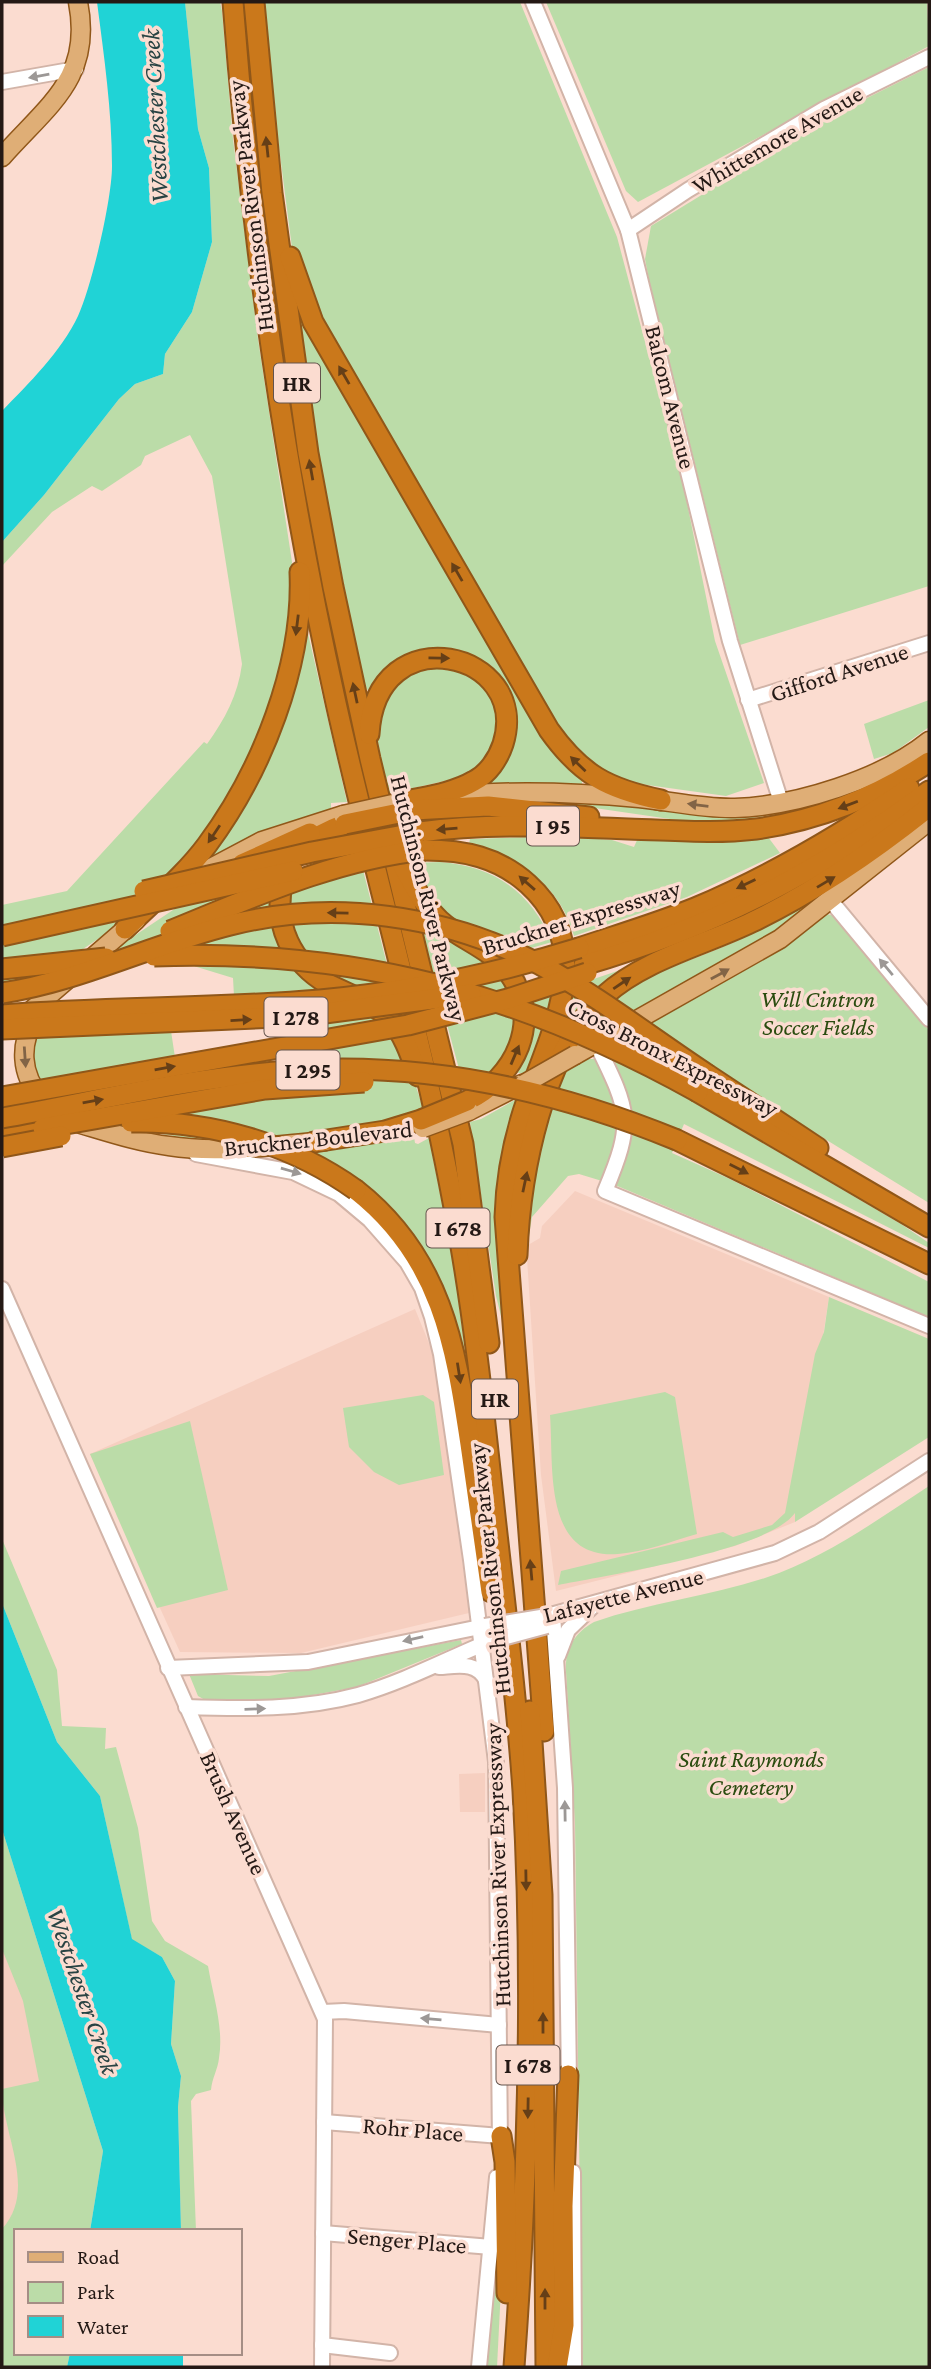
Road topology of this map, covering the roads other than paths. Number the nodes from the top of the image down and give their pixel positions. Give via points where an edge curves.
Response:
1 (78, 2) edge
2 (233, 2) edge
3 (533, 2) edge
4 (256, 8) edge
5 (929, 57) edge
6 (76, 69) junction
7 (2, 82) edge
8 (2, 157) edge
9 (272, 194) junction
10 (628, 230) junction
11 (297, 508) junction
12 (929, 643) edge
13 (748, 700) junction
14 (929, 741) edge
15 (370, 760) junction
16 (929, 762) edge
17 (929, 772) edge
18 (929, 791) edge
19 (661, 800) junction
20 (781, 802) junction
21 (929, 807) edge
22 (398, 808) junction
23 (344, 819) junction
24 (929, 821) edge
25 (687, 831) junction
26 (389, 840) junction
27 (422, 841) junction
28 (831, 901) junction
29 (2, 925) edge
30 (125, 929) junction
31 (2, 936) edge
32 (584, 962) junction
33 (2, 969) edge
34 (2, 991) edge
35 (51, 996) junction
36 (2, 1015) edge
37 (929, 1019) edge
38 (2, 1030) edge
39 (596, 1044) junction
40 (2, 1098) edge
41 (468, 1106) junction
42 (612, 1116) junction
43 (2, 1118) edge
44 (80, 1123) junction
45 (43, 1128) junction
46 (208, 1129) junction
47 (2, 1136) edge
48 (314, 1142) joint
49 (152, 1144) junction
50 (2, 1147) edge
51 (443, 1155) junction
52 (929, 1225) edge
53 (929, 1264) edge
54 (2, 1289) edge
55 (929, 1326) edge
56 (520, 1445) junction
57 (929, 1461) edge
58 (602, 1600) junction
59 (550, 1620) junction
60 (482, 1626) junction
61 (485, 1644) junction
62 (168, 1668) junction
63 (427, 1668) junction
64 (556, 1671) junction
65 (488, 1685) junction
66 (186, 1707) junction
67 (521, 1763) junction
68 (538, 1809) junction
69 (323, 2012) junction
70 (499, 2025) junction
71 (568, 2075) junction
72 (324, 2122) junction
73 (501, 2136) junction
74 (323, 2233) junction
75 (491, 2248) junction
76 (322, 2345) junction
77 (390, 2353) dead end
78 (322, 2367) edge
79 (479, 2367) edge
80 (512, 2367) edge
81 (546, 2367) edge
82 (557, 2367) edge
83 (574, 2367) edge

1 - 6 main road via 82,49
2 - 11 highway, Hutchinson River Parkway / HR via 249,177
3 - 10 street, Balcom Avenue
9 -> 4 highway, Hutchinson River Parkway / HR
5 - 10 street, Whittemore Avenue via 820,111
6 -> 7 street
6 - 8 main road
15 -> 9 highway, Hutchinson River Parkway / HR via 309,453
19 -> 9 highway via 614,788 590,775 549,730 313,322
10 - 13 street, Balcom Avenue
11 -> 30 highway via 300,586 296,637 262,744 237,798 206,845
11 - 51 highway, Hutchinson River Parkway / HR via 346,745 420,1040
12 - 13 street, Gifford Avenue
13 - 20 street, Balcom Avenue
14 - 20 main road via 879,772
15 -> 22 highway via 369,730 375,701 389,679 407,665 430,657 456,659 478,670 495,689 503,706 505,735 487,771 467,785
15 - 26 highway, Hutchinson River Parkway / HR
16 -> 25 highway, I 95 via 872,795 807,819 739,831
17 -> 32 highway, Bruckner Expressway / I 278 via 852,826 761,877
18 - 32 highway, Bruckner Expressway via 800,876 676,936
20 -> 19 main road via 726,808
19 - 22 main road via 524,792 460,795
56 -> 21 highway via 524,1396 516,1265 522,1196 545,1102 578,1026 618,985 810,892
22 - 23 highway, bridge
22 - 25 highway via 510,807
23 - 30 highway via 272,849
23 - 51 highway via 292,859 280,895 282,929 311,972 368,1003 398,1029 414,1063
24 - 28 main road
25 -> 27 highway, I 95 via 513,825
41 -> 26 highway via 496,1085 514,1059 523,1024 518,992 498,961 433,914
26 - 68 highway, Hutchinson River Parkway / HR via 443,1055 472,1195
27 - 29 highway, I 95, bridge via 304,854
27 - 31 highway, bridge
27 - 34 highway, bridge via 382,858 297,881 133,946
56 -> 27 highway via 506,1261 507,1190 517,1134 561,1003 565,950 548,908 513,872 490,860
37 -> 28 street
39 -> 28 main road via 762,950
30 - 35 main road
32 - 36 highway, Bruckner Expressway / I 278, bridge via 352,996
38 -> 32 highway, Bruckner Expressway / I 278, bridge via 344,1013 468,995
40 -> 32 highway, bridge via 408,1025 508,999
33 - 52 highway, Cross Bronx Expressway, bridge via 113,958 282,957 359,966 435,982 518,1008 604,1045 698,1093
52 -> 34 highway, bridge via 569,982 531,960 456,930 387,916 307,913 246,921 68,978
35 - 38 main road
35 -> 44 main road via 25,1040 27,1074 46,1103
39 - 41 main road, bridge via 524,1084
39 - 55 street via 619,1089 626,1118 623,1147 605,1191
40 - 44 main road, Bruckner Boulevard
41 - 48 highway, bridge via 422,1124
43 -> 42 highway, I 295, bridge via 228,1078 342,1069 472,1078
42 - 45 highway, bridge via 482,1088 350,1082 248,1092
42 -> 53 highway, I 295, bridge via 677,1140
44 - 49 main road, Bruckner Boulevard
45 - 46 highway, bridge via 151,1121
45 - 47 highway
46 - 50 highway, bridge via 117,1128
46 -> 67 highway, bridge via 280,1149 356,1190 386,1217 417,1256 436,1294 460,1376 505,1699
48 - 49 main road, Bruckner Boulevard via 214,1149
49 -> 60 street via 311,1178 358,1209 411,1268 425,1296 439,1347
51 - 67 highway, Hutchinson River Expressway / I 678 via 476,1344
54 - 62 street, Brush Avenue
68 -> 56 highway via 545,1740
57 - 58 street, Lafayette Avenue via 819,1532 775,1553
58 - 59 street, Lafayette Avenue
58 - 64 street via 568,1630
59 - 60 street, Lafayette Avenue, bridge
59 - 61 street, Lafayette Avenue, bridge
59 - 64 street
60 - 61 street
60 -> 62 street, Lafayette Avenue via 308,1662
61 - 63 street, Lafayette Avenue
61 - 65 street
62 - 66 street, Brush Avenue
63 - 65 street via 472,1667
66 -> 63 street, Lafayette Avenue via 313,1704 369,1692
71 -> 64 street via 565,1788
65 - 70 street via 499,1812
66 - 69 street, Brush Avenue
67 -> 80 highway, Hutchinson River Expressway / I 678 via 528,2112
81 -> 68 highway, Hutchinson River Expressway / I 678
70 -> 69 street
69 - 72 street, Brush Avenue via 327,2028
70 - 73 street
71 - 82 highway via 564,2325
71 - 83 street via 573,2140
72 - 73 street, Rohr Place
72 - 74 street, Brush Avenue
73 - 75 street
73 - 80 highway via 506,2340
74 - 75 street, Senger Place
74 - 76 street, Brush Avenue
75 - 79 street
76 - 77 street
76 - 78 street, Brush Avenue

